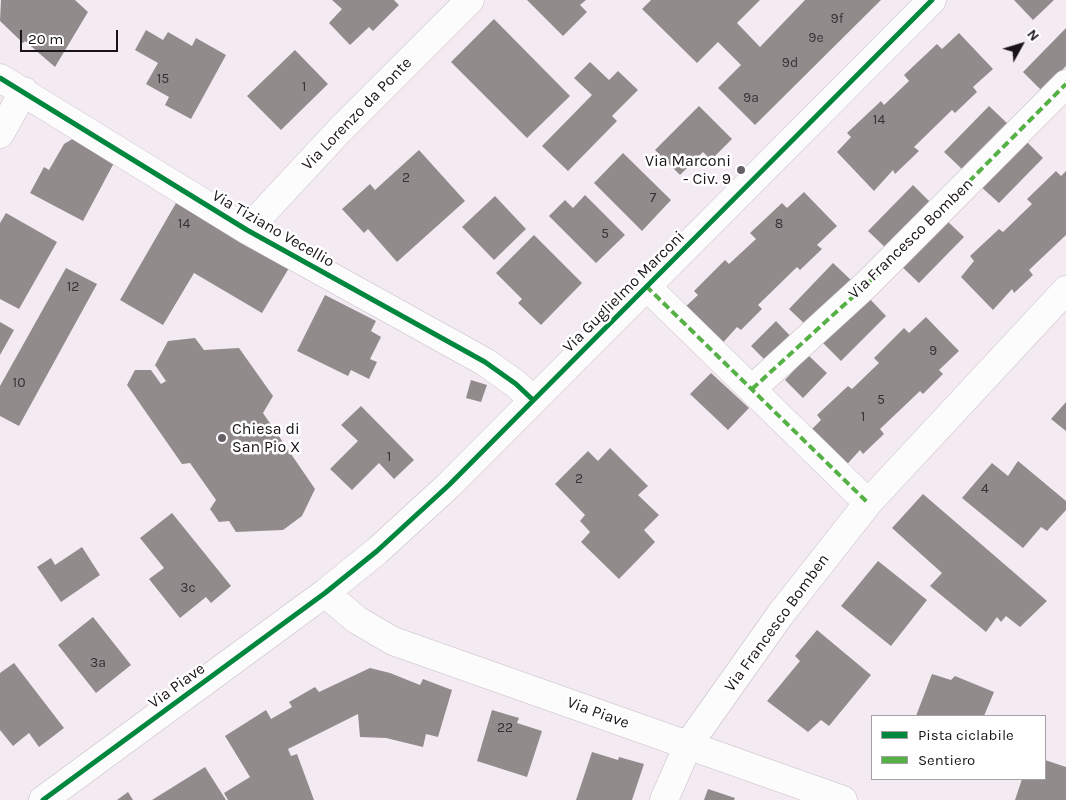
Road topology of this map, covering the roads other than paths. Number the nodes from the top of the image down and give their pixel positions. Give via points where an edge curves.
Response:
1 (470, 0) edge
2 (932, 0) edge
3 (0, 78) edge
4 (1066, 84) edge
5 (24, 91) junction
6 (0, 134) edge
7 (247, 230) junction
8 (646, 286) junction
9 (1066, 290) edge
10 (752, 389) junction
11 (533, 400) junction
12 (868, 503) junction
13 (325, 593) junction
14 (688, 745) junction
15 (43, 800) edge
16 (664, 800) edge
17 (843, 800) edge

1 - 7 street, Via Lorenzo da Ponte via 339,131
2 - 8 street, Via Guglielmo Marconi
3 - 5 street, Via Tiziano Vecellio
4 - 10 street, Via Francesco Bomben via 868,283
5 - 6 street
5 - 7 street, Via Tiziano Vecellio
7 - 11 street, Via Tiziano Vecellio via 485,362
8 - 10 street
8 - 11 street, Via Guglielmo Marconi
9 - 12 street, Via Francesco Bomben
10 - 12 street
11 - 13 street, Via Guglielmo Marconi via 449,485
12 - 14 street, Via Francesco Bomben via 780,615
13 - 14 street, Via Piave via 357,620 393,641
13 - 15 street, Via Piave
14 - 16 street, Via Francesco Bomben
14 - 17 street, Via Piave

